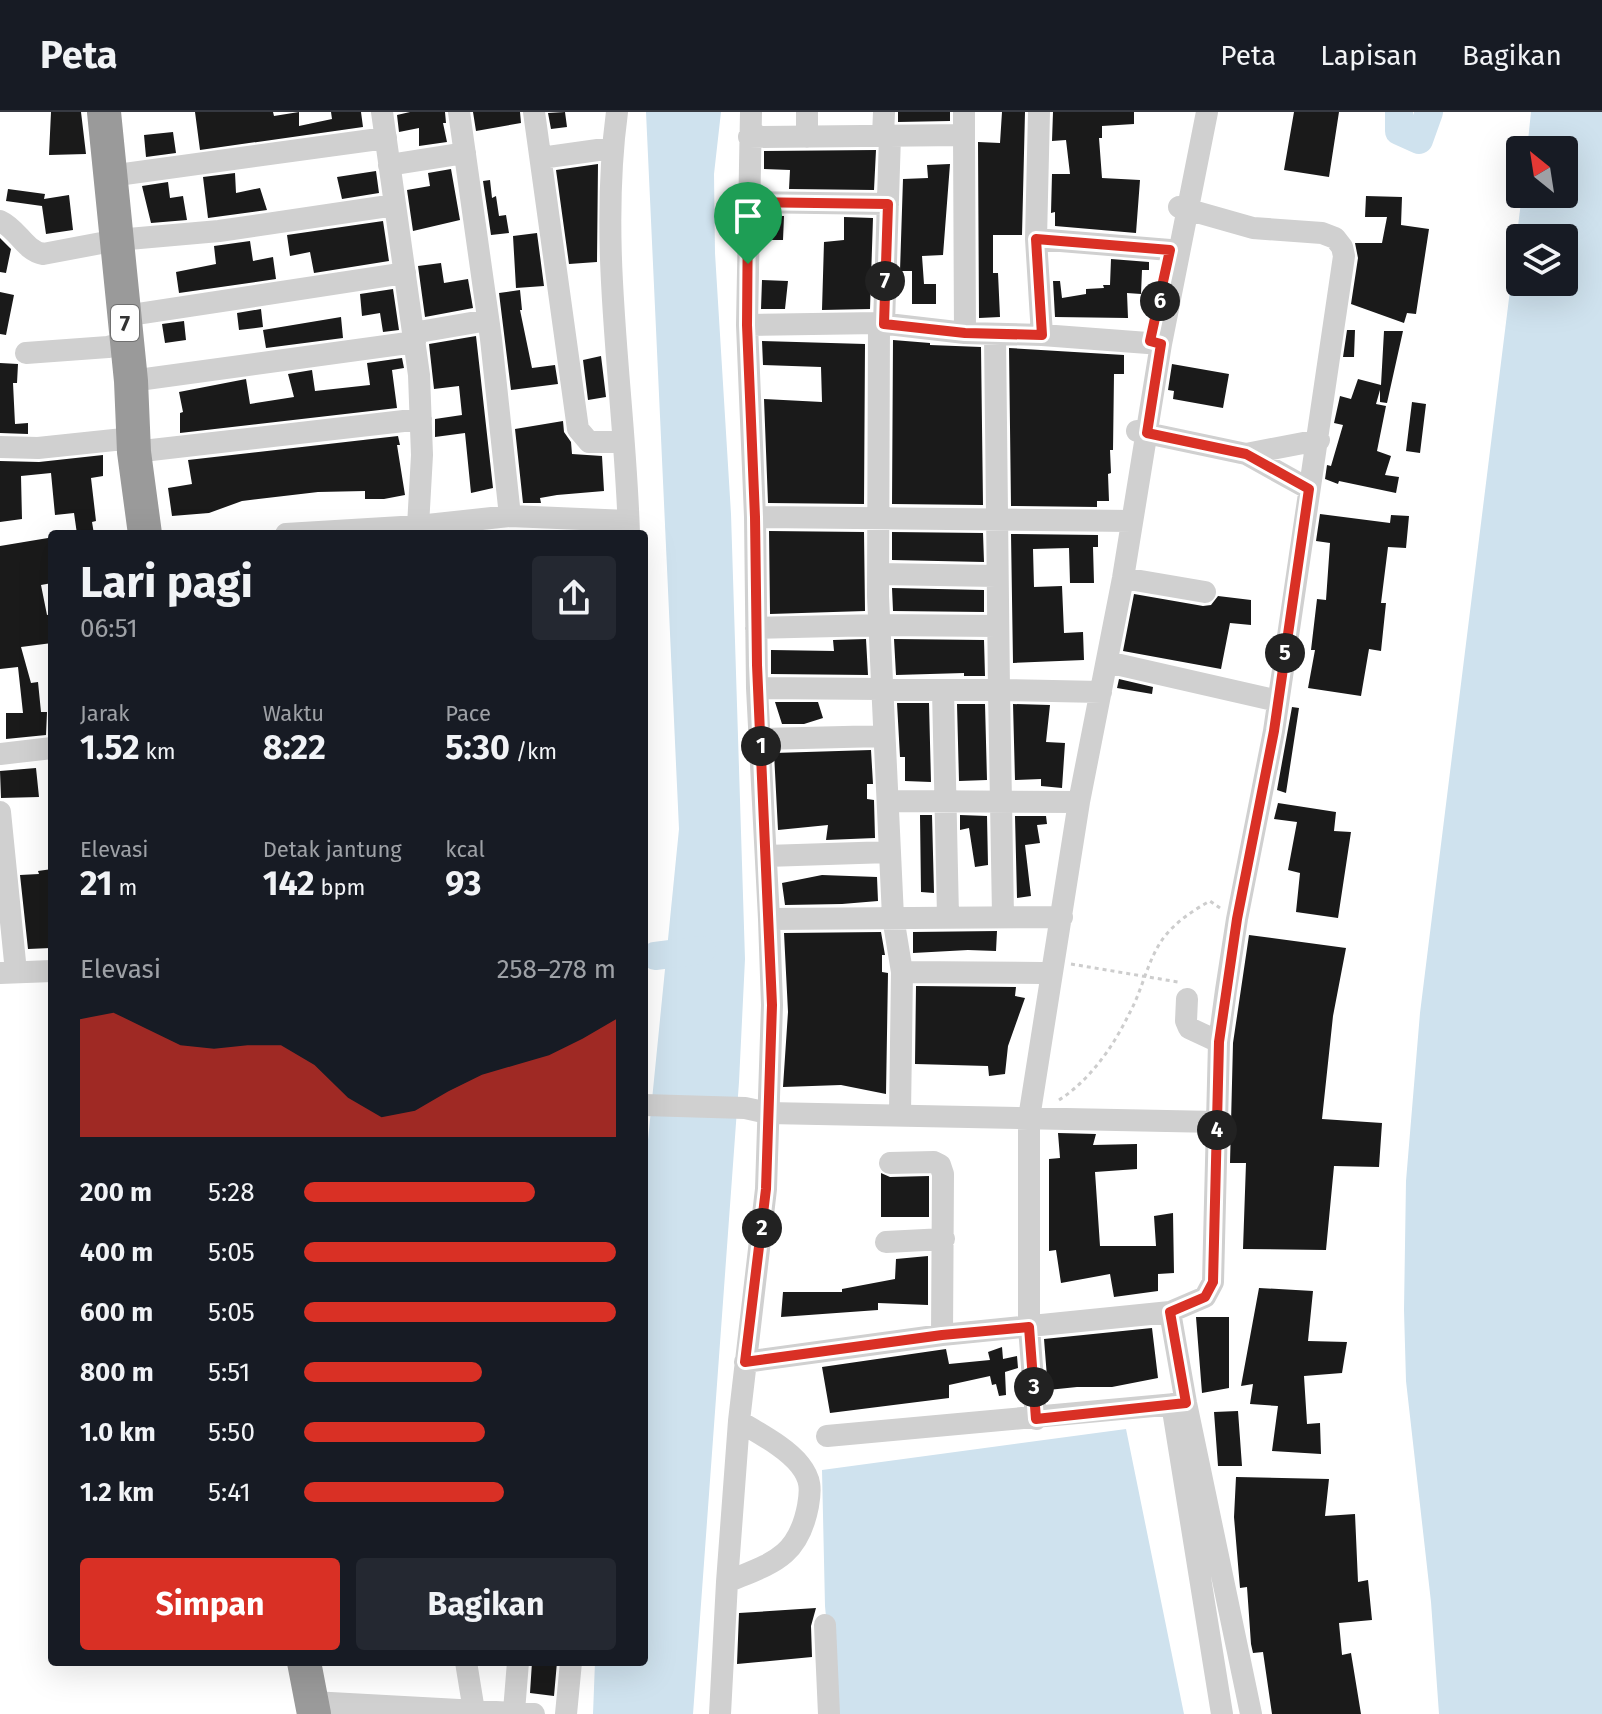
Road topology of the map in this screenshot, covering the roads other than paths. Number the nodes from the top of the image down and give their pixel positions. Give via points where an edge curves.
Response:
1 (104, 112) edge
2 (382, 112) edge
3 (459, 112) edge
4 (534, 112) edge
5 (617, 112) edge
6 (751, 112) edge
7 (807, 112) edge
8 (884, 112) edge
9 (1039, 112) edge
10 (1197, 112) edge
11 (1207, 112) edge
12 (964, 123) edge
13 (886, 136) junction
14 (749, 137) junction
15 (807, 137) junction
16 (386, 138) junction
17 (612, 148) junction
18 (465, 153) junction
19 (541, 158) junction
20 (389, 165) junction
21 (110, 176) junction
22 (748, 202) junction
23 (888, 204) junction
24 (395, 205) junction
25 (1184, 208) junction
26 (0, 221) edge
27 (1036, 239) junction
28 (117, 240) junction
29 (1170, 250) junction
30 (405, 273) junction
31 (488, 320) junction
32 (882, 323) junction
33 (747, 325) junction
34 (126, 329) junction
35 (965, 333) junction
36 (995, 335) junction
37 (1042, 335) junction
38 (414, 338) junction
39 (1156, 343) junction
40 (26, 353) dead end
41 (131, 381) junction
42 (421, 419) junction
43 (1142, 432) junction
44 (1319, 440) junction
45 (622, 442) junction
46 (134, 445) junction
47 (0, 447) edge
48 (1246, 454) junction
49 (1309, 489) junction
50 (510, 516) junction
51 (755, 517) junction
52 (879, 518) junction
53 (995, 520) junction
54 (1126, 520) junction
55 (628, 528) edge
56 (145, 530) edge
57 (418, 530) edge
58 (879, 574) junction
59 (996, 576) junction
60 (1123, 578) junction
61 (1205, 592) dead end
62 (880, 625) junction
63 (997, 626) junction
64 (756, 628) junction
65 (1107, 662) junction
66 (757, 688) junction
67 (883, 689) junction
68 (943, 690) junction
69 (999, 690) junction
70 (1096, 691) junction
71 (1278, 701) junction
72 (884, 736) junction
73 (760, 739) junction
74 (48, 748) edge
75 (0, 754) edge
76 (888, 801) junction
77 (1074, 801) junction
78 (1001, 802) junction
79 (945, 803) junction
80 (0, 812) edge
81 (890, 852) junction
82 (766, 856) junction
83 (1003, 915) junction
84 (948, 916) junction
85 (1056, 916) junction
86 (893, 917) junction
87 (769, 919) junction
88 (1049, 968) junction
89 (48, 971) edge
90 (902, 972) junction
91 (8, 973) edge
92 (1186, 991) road end
93 (1219, 1042) junction
94 (648, 1105) edge
95 (768, 1113) junction
96 (900, 1114) junction
97 (1032, 1118) junction
98 (1217, 1122) junction
99 (890, 1163) dead end
100 (944, 1239) junction
101 (886, 1242) dead end
102 (1170, 1312) junction
103 (1022, 1327) junction
104 (942, 1335) junction
105 (745, 1362) junction
106 (1179, 1404) junction
107 (1036, 1419) junction
108 (739, 1421) junction
109 (827, 1436) dead end
110 (727, 1582) junction
111 (825, 1625) dead end
112 (305, 1666) edge
113 (467, 1666) edge
114 (518, 1666) edge
115 (571, 1666) edge
116 (313, 1708) edge
117 (474, 1711) junction
118 (524, 1713) edge
119 (566, 1714) edge
120 (720, 1714) edge
121 (829, 1714) edge
122 (1222, 1714) edge
123 (1251, 1714) edge

1 - 21 highway, 7
2 - 16 street
3 - 18 street
4 - 19 street
5 - 17 street
6 - 14 street
7 - 15 street
8 - 13 street
9 - 27 street
10 - 25 street
11 - 25 street
12 - 13 street
12 - 35 street
13 - 15 street
13 - 23 street
14 - 15 street
14 - 22 street
16 - 20 street
16 - 21 street
17 - 19 street
17 - 45 street via 610,238
18 - 20 street
18 - 31 street
19 - 45 street via 578,429 589,442
20 - 24 street
21 - 28 highway, 7
22 - 23 street
22 - 33 street
23 - 32 street
24 - 28 street
24 - 30 street
25 - 29 street
25 - 39 street
25 - 44 street via 1253,228 1322,233 1342,247
26 - 28 street via 43,254
27 - 29 street
27 - 37 street
28 - 34 highway, 7
29 - 39 street
30 - 34 street
30 - 38 street
31 - 38 street
31 - 50 street
32 - 33 street
32 - 35 street
32 - 52 street
33 - 51 street
34 - 40 street via 108,347
34 - 41 highway, 7
35 - 36 street
36 - 37 street
36 - 53 street
37 - 39 street
38 - 41 street
38 - 42 street
39 - 43 street
41 - 46 highway, 7
42 - 46 street
42 - 57 street
43 - 48 street
43 - 54 street
44 - 48 street
44 - 49 street
45 - 55 street
46 - 47 street
46 - 56 highway, 7
48 - 49 street
49 - 71 street
50 - 55 street
50 - 57 street
51 - 52 street
51 - 64 street
52 - 53 street
52 - 58 street
53 - 54 street
53 - 59 street
54 - 60 street
54 - 70 street
58 - 59 street
58 - 62 street
59 - 63 street
60 - 61 street
60 - 65 street
62 - 63 street
62 - 64 street
62 - 67 street
63 - 69 street
64 - 66 street
65 - 70 street
65 - 71 street
66 - 67 street
66 - 73 street
67 - 68 street
67 - 72 street
68 - 69 street
68 - 79 street
69 - 70 street
69 - 78 street
70 - 77 street
71 - 93 street
72 - 73 street
72 - 76 street
73 - 82 street
74 - 75 street
76 - 79 street
76 - 81 street
77 - 78 street
77 - 85 street
78 - 79 street
78 - 83 street
79 - 84 street
80 - 91 street
81 - 82 street
81 - 86 street
82 - 87 street
83 - 84 street
83 - 85 street
84 - 86 street
85 - 88 street
86 - 87 street
86 - 90 street
87 - 95 street
88 - 90 street
88 - 97 street
89 - 91 street
90 - 96 street
92 - 93 street via 1189,1028
93 - 98 street
94 - 95 street
95 - 96 street
95 - 105 street via 766,1189
96 - 97 street
97 - 98 street
97 - 103 street
98 - 102 street via 1213,1282 1205,1297
99 - 100 street via 940,1165
100 - 101 street
100 - 104 street
102 - 103 street
102 - 106 street
103 - 104 street
103 - 107 street
104 - 105 street
105 - 108 street
106 - 107 street
106 - 122 street
106 - 123 street
107 - 109 street
108 - 110 street
108 - 110 street via 798,1462 811,1487 798,1540 769,1565
110 - 120 street
111 - 121 street
112 - 116 highway
113 - 117 street
114 - 118 street
115 - 119 street
116 - 117 street
117 - 118 street

